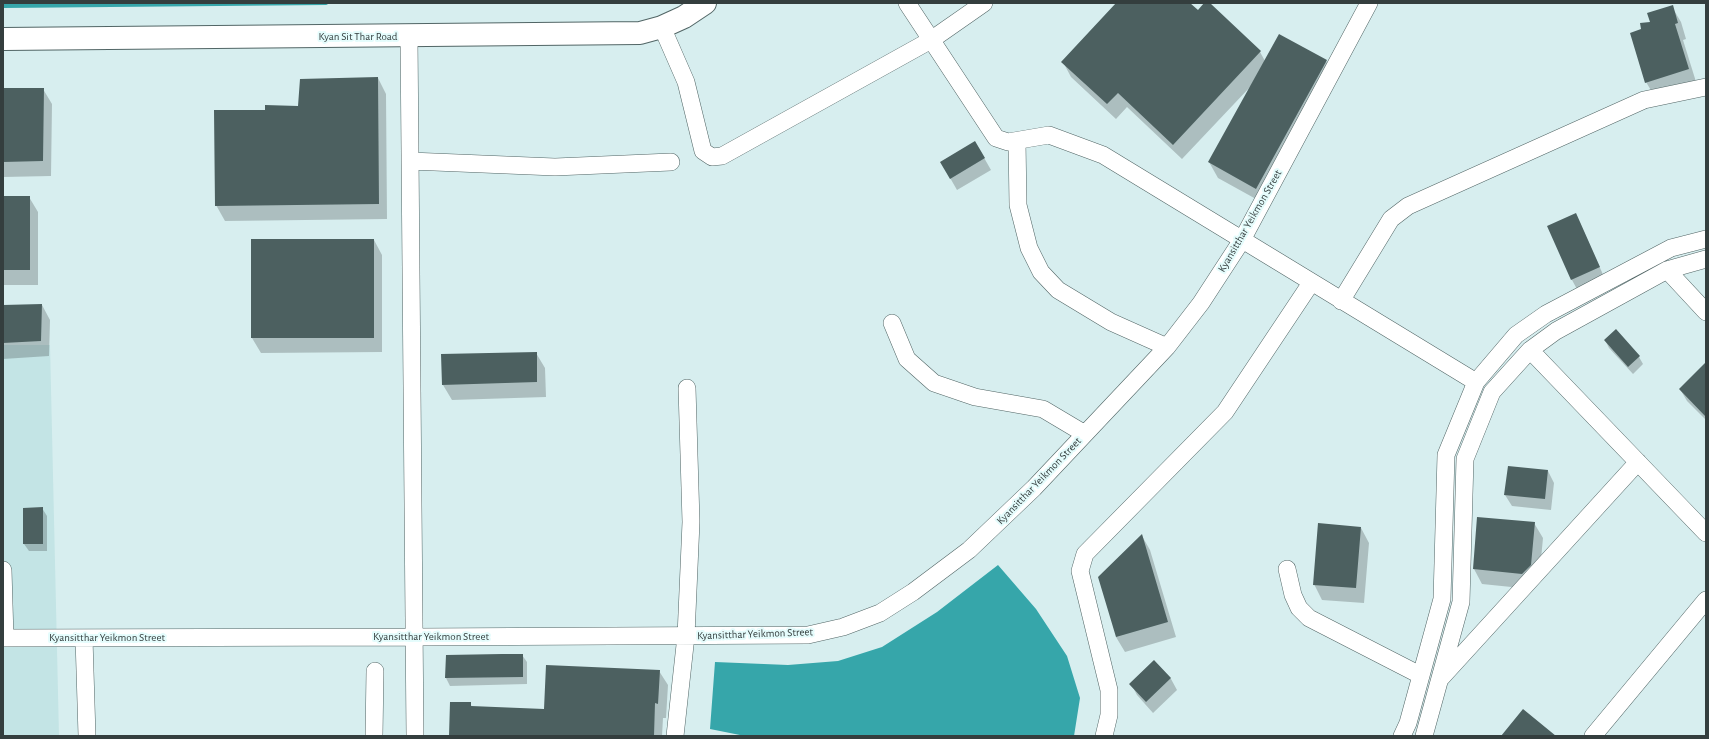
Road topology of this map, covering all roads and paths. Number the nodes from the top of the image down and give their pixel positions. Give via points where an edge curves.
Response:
1 (705, 3) edge
2 (907, 3) edge
3 (984, 3) edge
4 (1369, 3) edge
5 (662, 27) junction
6 (409, 36) junction
7 (3, 40) edge
8 (931, 40) junction
9 (1706, 87) edge
10 (1017, 141) junction
11 (410, 161) junction
12 (671, 162) dead end
13 (1706, 239) edge
14 (1242, 240) junction
15 (1706, 259) edge
16 (1668, 270) junction
17 (1311, 283) junction
18 (1341, 302) junction
19 (1706, 312) edge
20 (892, 323) dead end
21 (1167, 347) junction
22 (1530, 350) junction
23 (1476, 382) junction
24 (687, 388) dead end
25 (1085, 434) junction
26 (1638, 462) junction
27 (1706, 533) edge
28 (1287, 569) dead end
29 (3, 570) edge
30 (1706, 600) edge
31 (4, 608) edge
32 (686, 636) junction
33 (4, 638) edge
34 (84, 638) junction
35 (415, 638) junction
36 (375, 671) dead end
37 (1420, 675) junction
38 (1439, 680) junction
39 (1405, 729) edge
40 (1429, 734) edge
41 (87, 736) edge
42 (374, 736) edge
43 (415, 736) edge
44 (675, 736) edge
45 (1104, 736) edge
46 (1593, 736) edge

1 - 5 main road, Kyan Sit Thar Road
2 - 8 street
3 - 8 street
4 - 14 street, Kyansitthar Yeikmon Street
5 - 6 main road, Kyan Sit Thar Road via 640,33
5 - 8 street via 686,82 703,151 712,157 722,156
6 - 7 main road, Kyan Sit Thar Road
6 - 11 street
8 - 10 street via 996,138 1008,142
9 - 18 street via 1644,100 1408,206 1391,218
10 - 14 street via 1049,136 1103,155
10 - 21 street via 1018,205 1028,248 1040,272 1058,290 1111,322
11 - 12 street via 555,167
11 - 35 street
13 - 23 street via 1671,248 1546,314 1516,335
14 - 17 street
14 - 21 street, Kyansitthar Yeikmon Street via 1201,303
15 - 16 street
16 - 19 street
16 - 22 street via 1556,331
17 - 18 street
17 - 45 street via 1225,412 1085,554 1080,571 1109,690 1110,715
18 - 23 street
20 - 25 street via 907,359 934,383 975,397 1043,409
21 - 25 street, Kyansitthar Yeikmon Street
22 - 26 street
22 - 38 street via 1492,392 1465,459 1461,602
23 - 37 street via 1446,455 1442,599
24 - 32 street via 691,522
25 - 32 street, Kyansitthar Yeikmon Street via 970,550 880,613 843,627 808,635
26 - 27 street
26 - 38 street
28 - 37 street via 1292,596 1309,618
29 - 31 street
30 - 46 street
31 - 33 street
32 - 35 street, Kyansitthar Yeikmon Street
32 - 44 street
33 - 34 street, Kyansitthar Yeikmon Street
34 - 35 street, Kyansitthar Yeikmon Street
34 - 41 street
35 - 43 street
36 - 42 street
37 - 39 street
38 - 40 street
39 - 40 street

